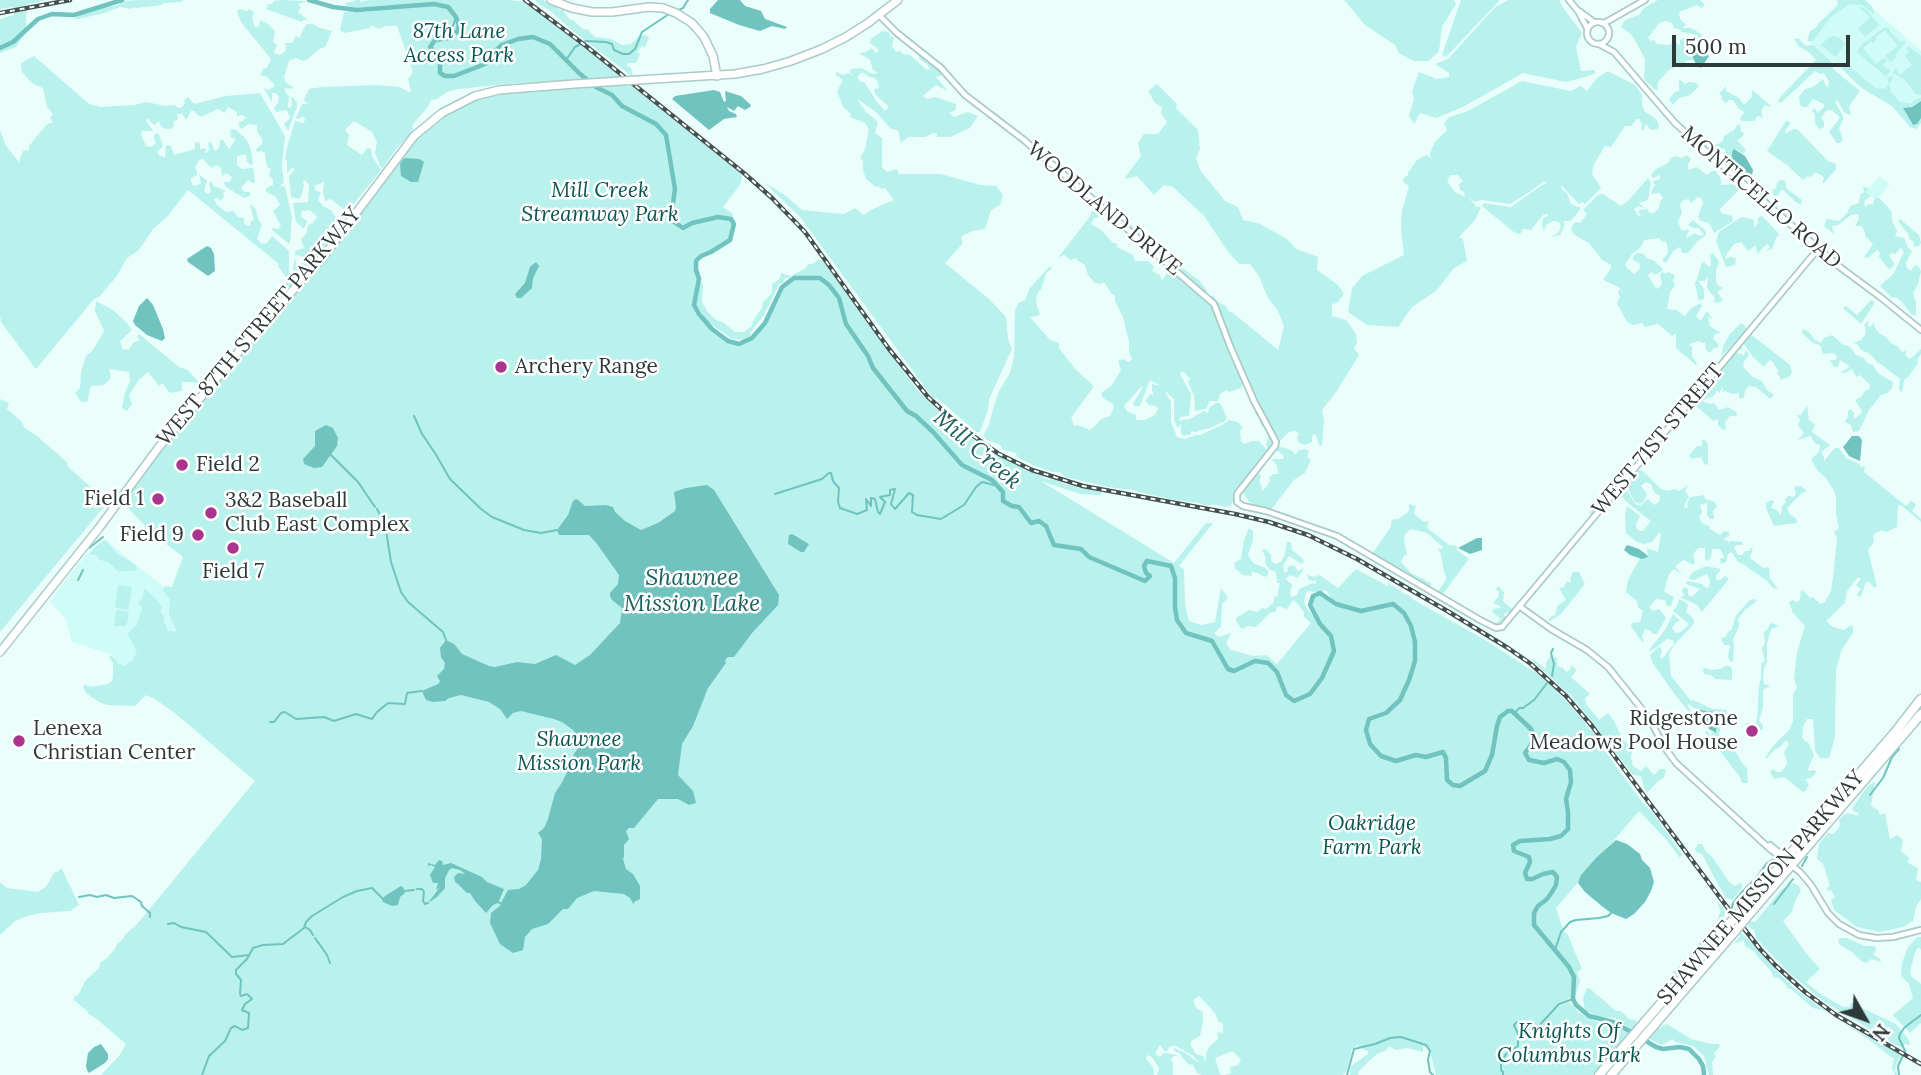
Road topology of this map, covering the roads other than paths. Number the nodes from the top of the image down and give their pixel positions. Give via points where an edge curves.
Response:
1 (551, 0) edge
2 (898, 0) edge
3 (1569, 0) edge
4 (1645, 0) edge
5 (1578, 11) junction
6 (1620, 14) junction
7 (879, 15) junction
8 (1598, 23) junction
9 (1588, 30) junction
10 (1608, 33) junction
11 (1599, 44) junction
12 (1614, 52) junction
13 (717, 76) junction
14 (1818, 248) junction
15 (1921, 330) edge
16 (40, 600) junction
17 (1519, 606) junction
18 (1496, 628) joint
19 (0, 645) edge
20 (0, 652) edge
21 (1921, 699) edge
22 (1921, 714) edge
23 (1788, 861) junction
24 (1733, 926) junction
25 (1921, 930) edge
26 (1631, 1044) junction
27 (1599, 1075) edge
28 (1611, 1075) edge

1 - 13 main road via 596,12 643,7 681,15 708,43
2 - 7 main road, WEST 87TH STREET PARKWAY
3 - 5 street, MONTICELLO ROAD
4 - 6 street
5 - 8 street, MONTICELLO ROAD
5 - 9 street, MONTICELLO ROAD
6 - 8 street
6 - 10 street
7 - 13 main road, WEST 87TH STREET PARKWAY via 804,57
7 - 18 street, WOODLAND DRIVE via 965,95 1211,300 1276,442 1237,494 1237,502 1337,536
8 - 9 street
8 - 10 street, MONTICELLO ROAD
9 - 11 street, MONTICELLO ROAD via 1590,41
10 - 11 street
10 - 12 street, MONTICELLO ROAD
11 - 12 street, MONTICELLO ROAD
12 - 14 street, MONTICELLO ROAD via 1685,132
13 - 16 main road, WEST 87TH STREET PARKWAY, bridge via 499,89 442,113 401,151 323,257 159,447
14 - 15 street, MONTICELLO ROAD
14 - 17 street, WEST 71ST STREET
16 - 19 main road, WEST 87TH STREET PARKWAY
16 - 20 main road, WEST 87TH STREET PARKWAY
17 - 18 street, WEST 71ST STREET
17 - 23 street via 1608,667 1650,720 1679,767
21 - 23 highway, SHAWNEE MISSION PARKWAY
22 - 23 highway, SHAWNEE MISSION PARKWAY
23 - 24 highway, SHAWNEE MISSION PARKWAY, bridge
23 - 25 street via 1843,928 1881,939
24 - 26 highway, SHAWNEE MISSION PARKWAY via 1642,1025
24 - 26 highway, SHAWNEE MISSION PARKWAY via 1650,1030
26 - 27 highway, SHAWNEE MISSION PARKWAY
26 - 28 highway, SHAWNEE MISSION PARKWAY

